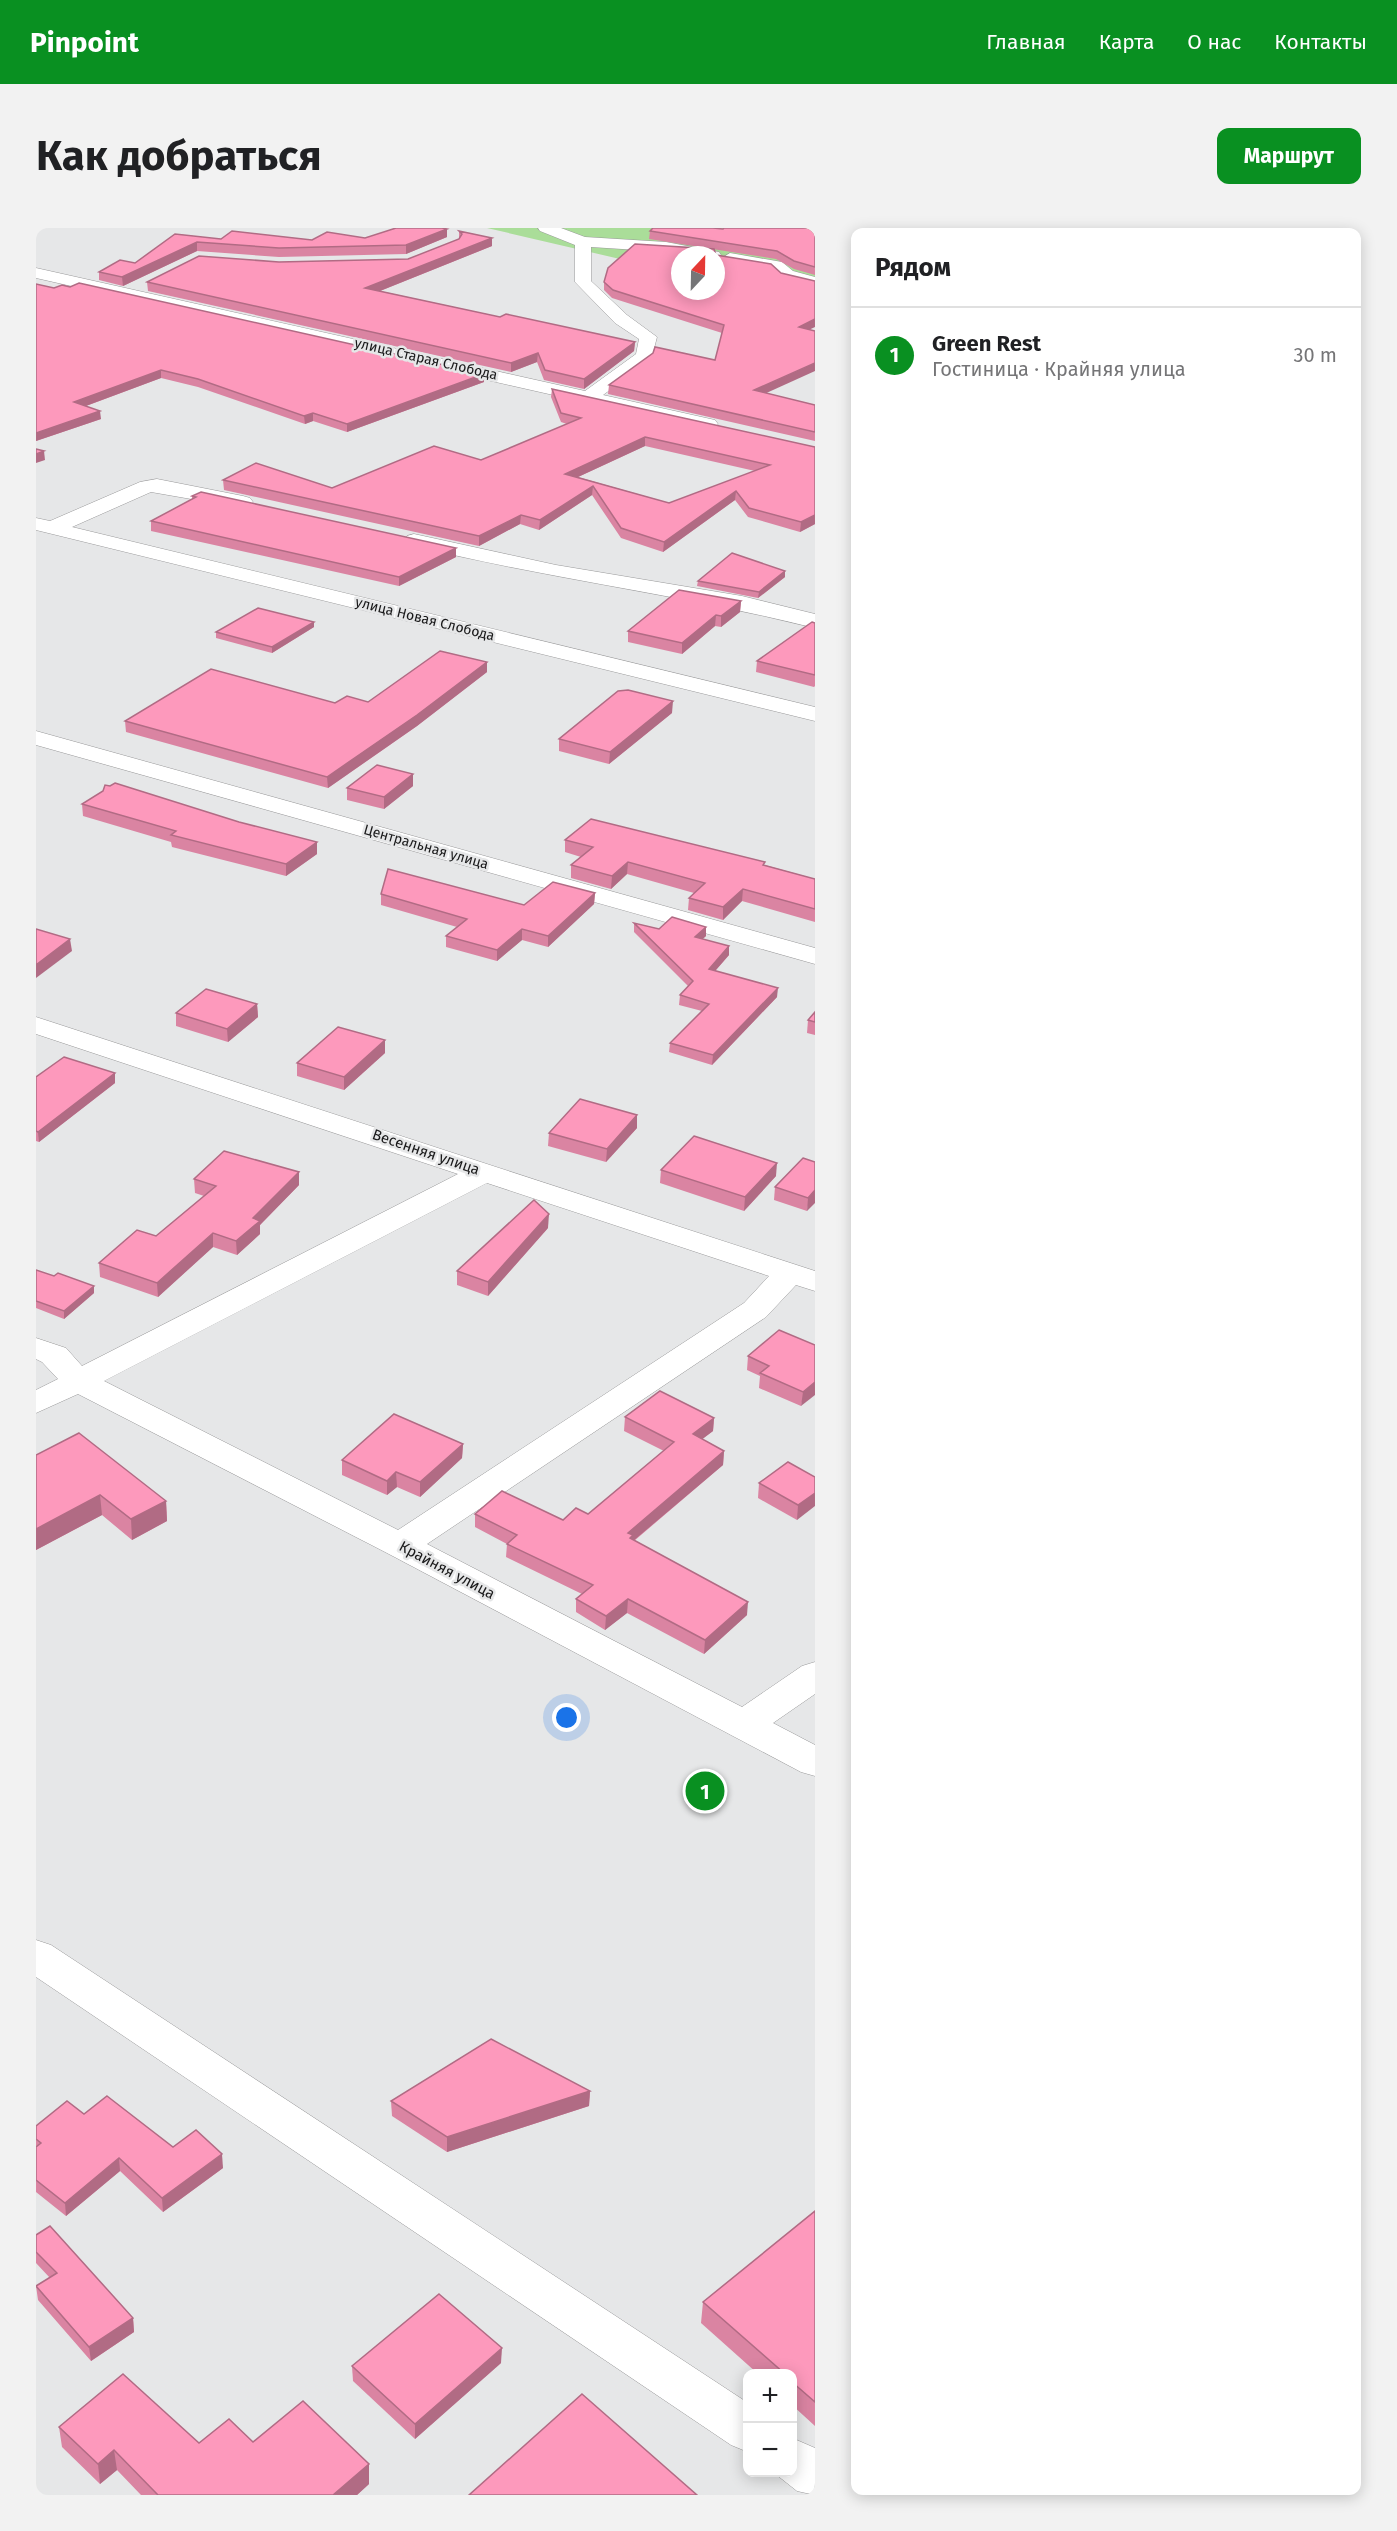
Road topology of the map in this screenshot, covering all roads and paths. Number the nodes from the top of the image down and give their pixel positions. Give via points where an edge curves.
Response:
1 (546, 228) edge
2 (583, 242) junction
3 (671, 248) edge
4 (725, 257) edge
5 (36, 273) edge
6 (69, 281) junction
7 (815, 282) edge
8 (146, 283) edge
9 (36, 288) edge
10 (125, 293) junction
11 (590, 396) junction
12 (725, 428) edge
13 (260, 506) edge
14 (44, 526) edge
15 (396, 536) edge
16 (815, 621) edge
17 (815, 714) edge
18 (36, 738) edge
19 (815, 956) edge
20 (36, 1025) edge
21 (485, 1172) junction
22 (803, 1277) edge
23 (36, 1348) edge
24 (78, 1381) junction
25 (36, 1403) edge
26 (400, 1545) junction
27 (815, 1675) edge
28 (744, 1725) junction
29 (815, 1762) edge
30 (36, 1956) edge
31 (743, 2427) edge
32 (797, 2463) edge
33 (815, 2475) edge

1 - 2 street
2 - 3 street
2 - 11 street via 583,282 621,319 648,337 645,356
4 - 7 street via 776,266 787,275
5 - 6 street, улица Старая Слобода
6 - 9 street
6 - 10 street, улица Старая Слобода
8 - 10 street
10 - 11 street, улица Старая Слобода
11 - 12 street, улица Старая Слобода
13 - 14 street via 157,485
14 - 17 street, улица Новая Слобода
15 - 16 street via 556,572 742,603
18 - 19 street, Центральная улица
20 - 21 street, Весенняя улица
21 - 22 street, Весенняя улица
21 - 24 street
22 - 26 street
23 - 24 street via 54,1355
24 - 25 street
24 - 26 street, Крайняя улица
26 - 28 street, Крайняя улица
27 - 28 street
28 - 29 street, Крайняя улица
30 - 31 street
32 - 33 street

